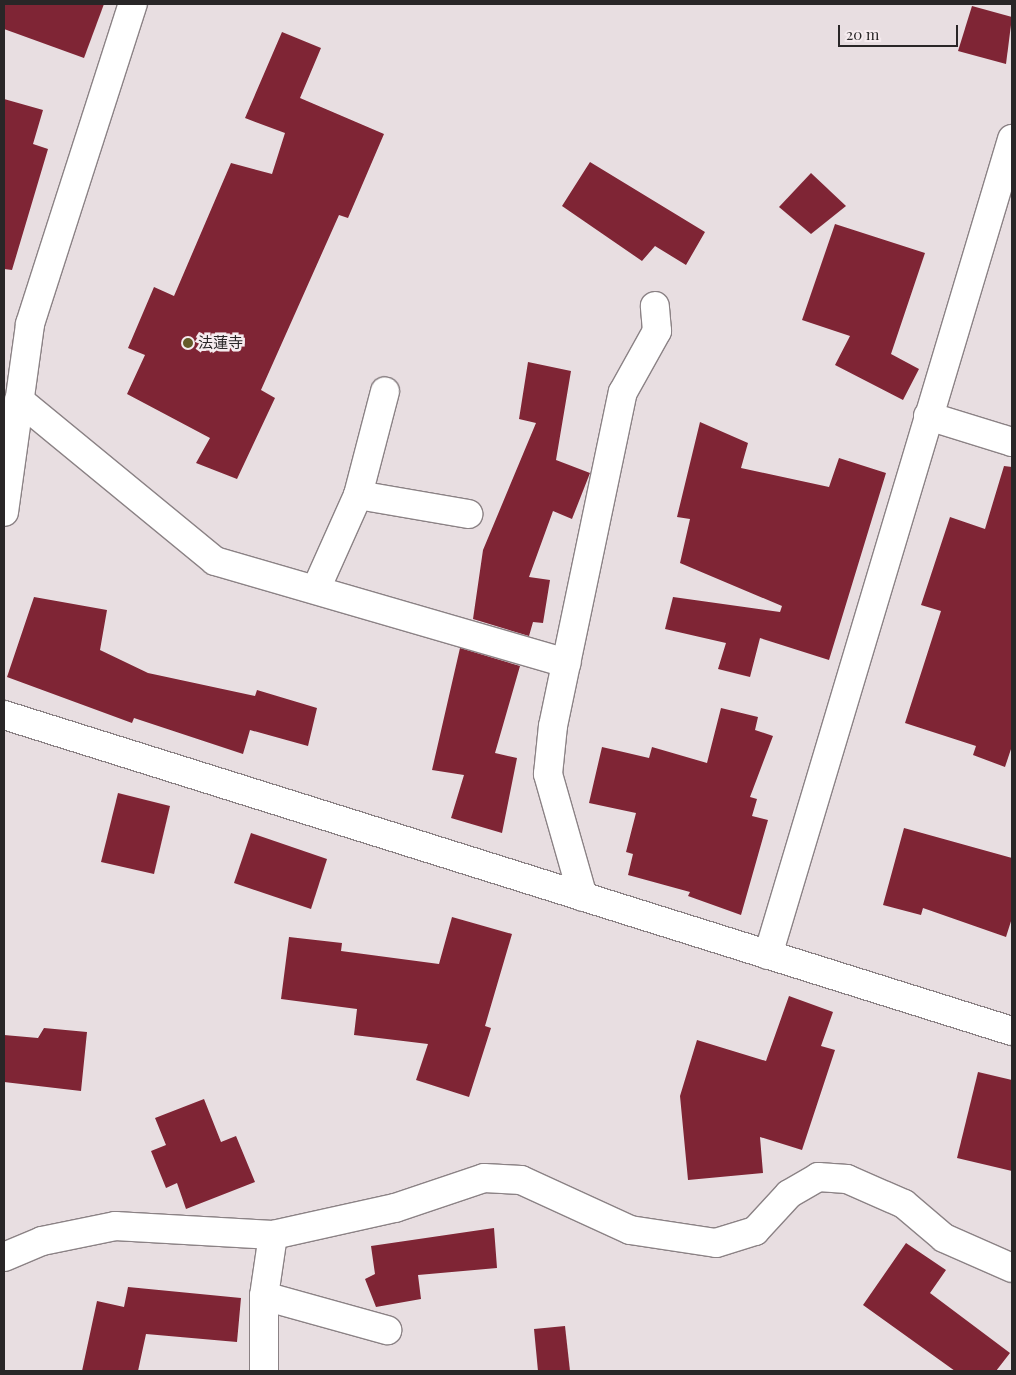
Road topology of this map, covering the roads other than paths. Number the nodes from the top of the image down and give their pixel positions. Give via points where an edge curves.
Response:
1 (133, 4) edge
2 (1012, 139) edge
3 (655, 306) dead end
4 (385, 391) dead end
5 (19, 400) junction
6 (928, 416) junction
7 (1012, 442) edge
8 (358, 495) junction
9 (4, 512) edge
10 (468, 514) dead end
11 (316, 589) junction
12 (568, 664) junction
13 (4, 715) edge
14 (583, 897) junction
15 (768, 955) junction
16 (1012, 1031) edge
17 (273, 1235) junction
18 (4, 1257) edge
19 (1012, 1268) edge
20 (264, 1296) junction
21 (387, 1330) dead end
22 (264, 1371) edge

1 - 5 street via 30,324
2 - 6 street
3 - 12 street via 657,332 623,392
4 - 8 street
5 - 9 street
5 - 11 street via 215,560
6 - 7 street
6 - 15 street
8 - 10 street
8 - 11 street
11 - 12 street
12 - 14 street via 548,774
13 - 14 street
14 - 15 street
15 - 16 street
17 - 18 street via 115,1226 42,1241
17 - 19 street via 395,1208 484,1178 521,1180 630,1230 716,1244 755,1231 789,1194 818,1177 847,1179 904,1204 944,1238
17 - 20 street
20 - 21 street
20 - 22 street

